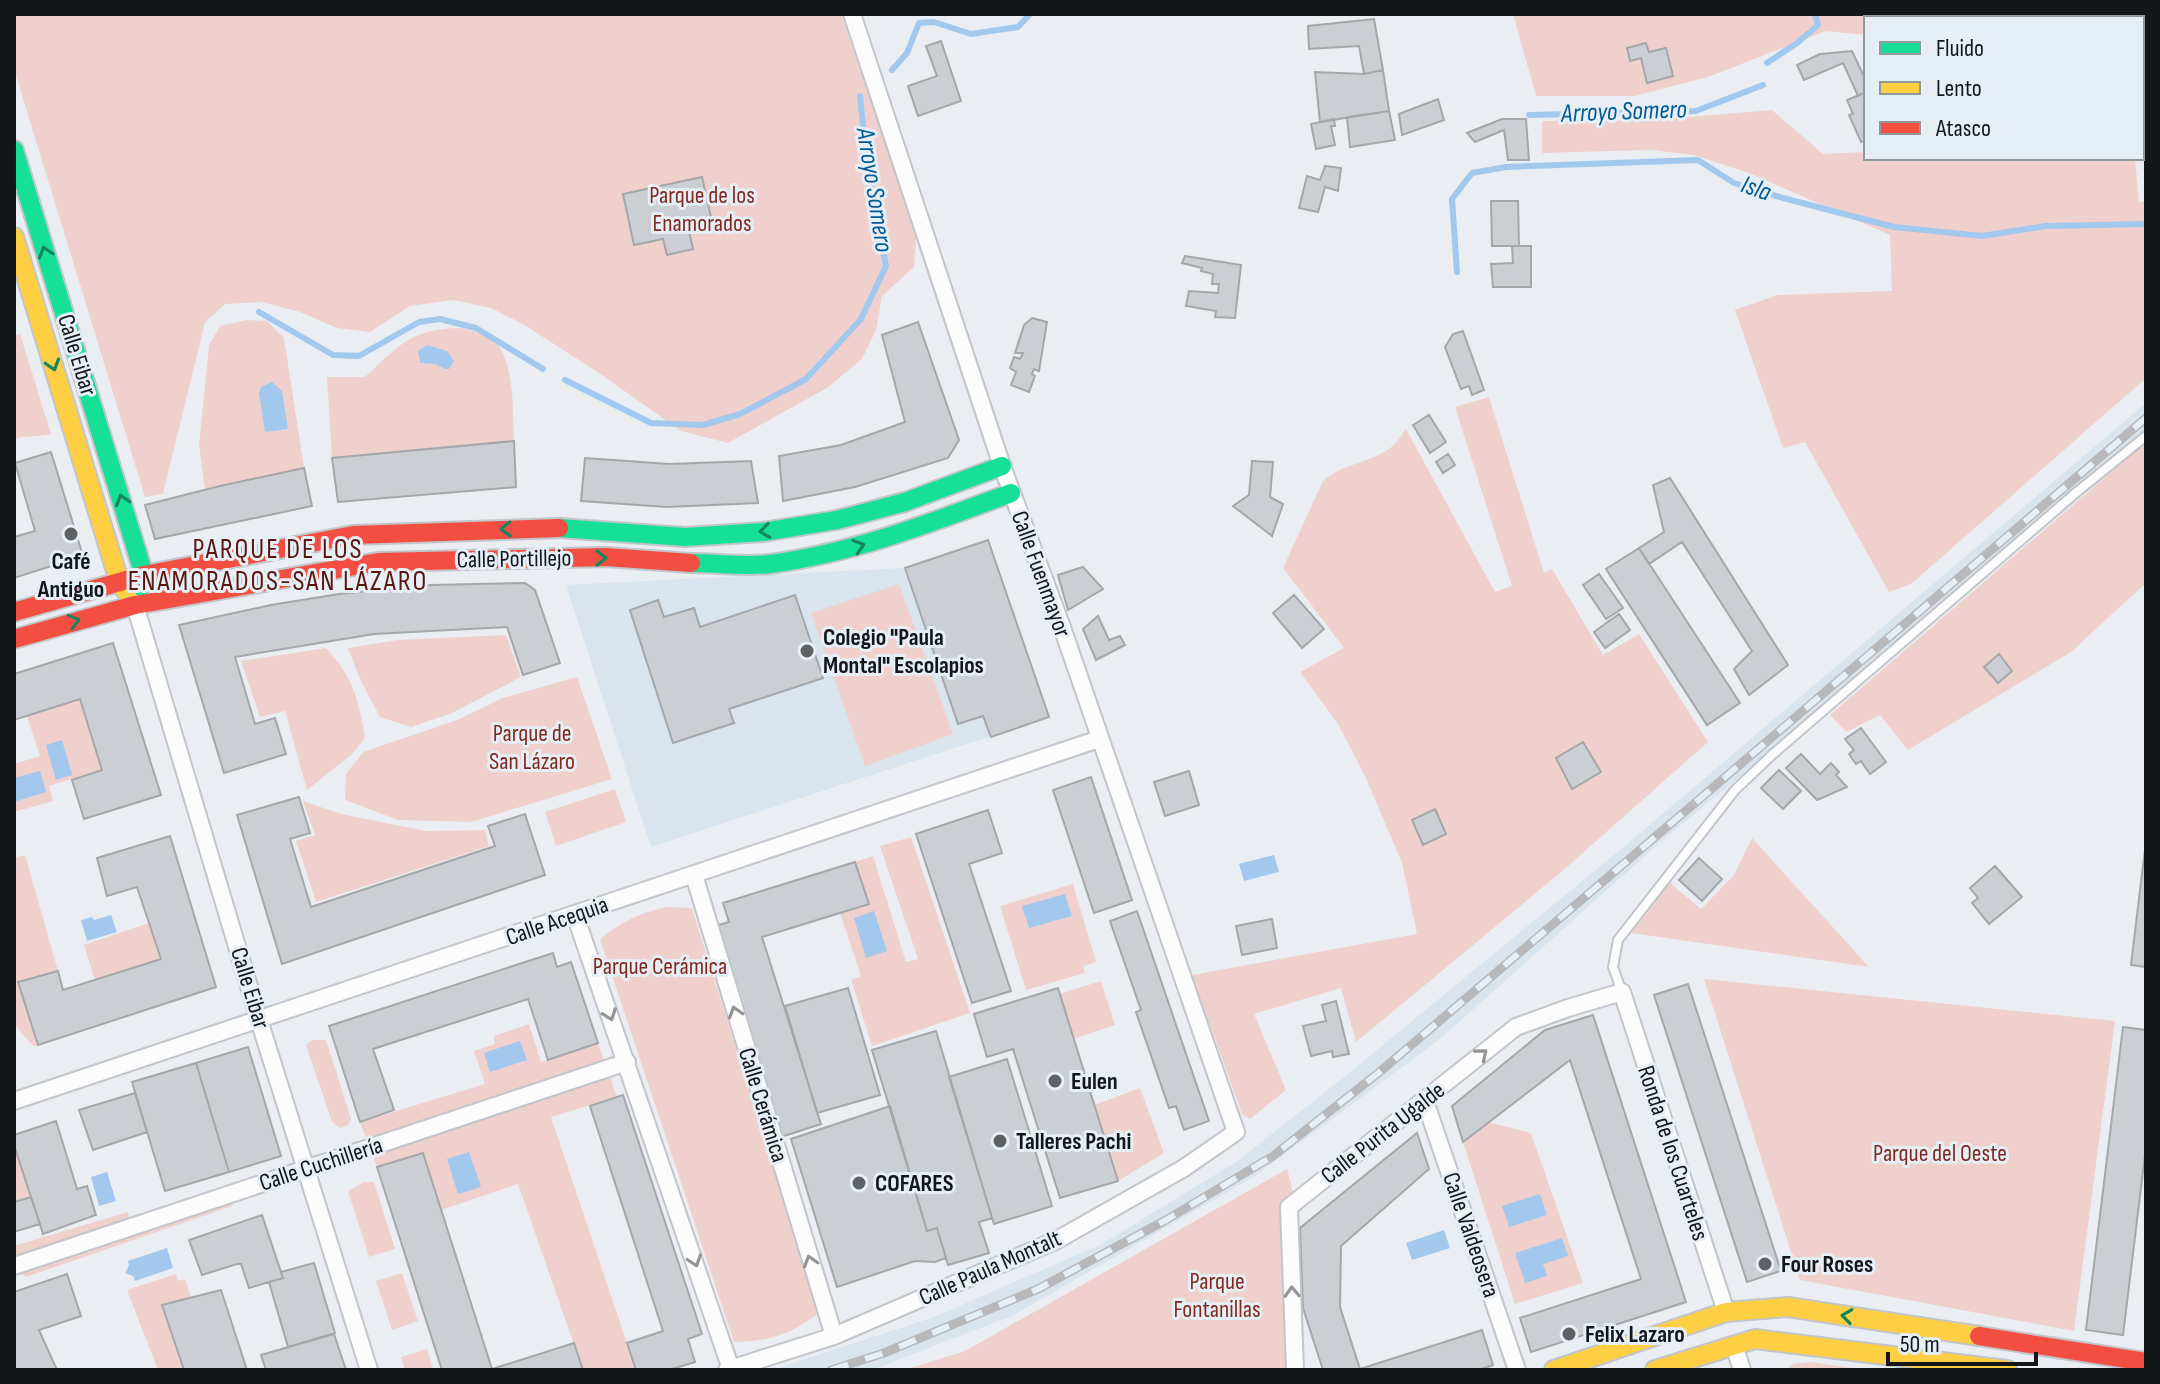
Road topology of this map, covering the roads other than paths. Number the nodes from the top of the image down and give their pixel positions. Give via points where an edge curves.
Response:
1 (852, 14) edge
2 (14, 150) edge
3 (14, 237) edge
4 (2146, 436) edge
5 (1002, 466) junction
6 (1011, 493) junction
7 (144, 575) junction
8 (119, 581) junction
9 (135, 605) junction
10 (14, 612) edge
11 (14, 639) edge
12 (1099, 739) junction
13 (694, 875) junction
14 (575, 915) junction
15 (1622, 992) junction
16 (259, 1020) junction
17 (627, 1062) junction
18 (14, 1101) edge
19 (1425, 1101) junction
20 (1236, 1132) joint
21 (306, 1170) junction
22 (14, 1266) edge
23 (1726, 1312) junction
24 (834, 1336) junction
25 (1734, 1345) junction
26 (2146, 1362) edge
27 (369, 1370) edge
28 (729, 1370) edge
29 (1295, 1370) edge
30 (1517, 1370) edge
31 (1554, 1370) edge
32 (1655, 1370) edge
33 (1742, 1370) edge
34 (2007, 1370) edge

1 - 5 street, Calle Fuenmayor
7 -> 2 main road, Calle Eibar
3 -> 8 main road, Calle Eibar
4 - 15 lane via 1735,790 1618,940 1613,967
5 - 6 street, Calle Fuenmayor
5 -> 7 main road, Calle Portillejo via 905,502 763,532 685,537 551,527 353,535
9 -> 6 main road, Calle Portillejo via 378,562 606,557 768,564 845,550
6 - 12 street, Calle Fuenmayor
7 - 8 main road, Calle Portillejo
7 - 9 main road
8 - 9 main road, Calle Eibar
8 - 10 main road, Calle Portillejo
11 -> 9 main road, Calle Portillejo
9 - 16 street, Calle Eibar
12 - 13 street, Calle Acequia
12 - 20 street, Calle Fuenmayor
13 - 14 street, Calle Acequia
24 -> 13 street, Calle Cerámica
14 - 16 street, Calle Acequia
14 -> 17 street
19 -> 15 street, Calle Purita Ugalde via 1516,1027
15 - 23 street, Ronda de los Cuarteles
16 - 18 street, Calle Acequia
16 - 21 street, Calle Eibar
17 - 21 street, Calle Cuchillería
17 -> 28 street
29 -> 19 street, Calle Purita Ugalde via 1289,1207
19 - 30 street, Calle Valdeosera
20 - 24 street, Calle Paula Montalt via 1057,1240
21 - 22 street, Calle Cuchillería
21 - 27 street, Calle Eibar
26 -> 23 main road via 1788,1307
23 - 31 main road
24 - 28 street, Calle Paula Montalt
25 - 32 main road
25 - 33 street
25 - 34 main road via 1755,1339

